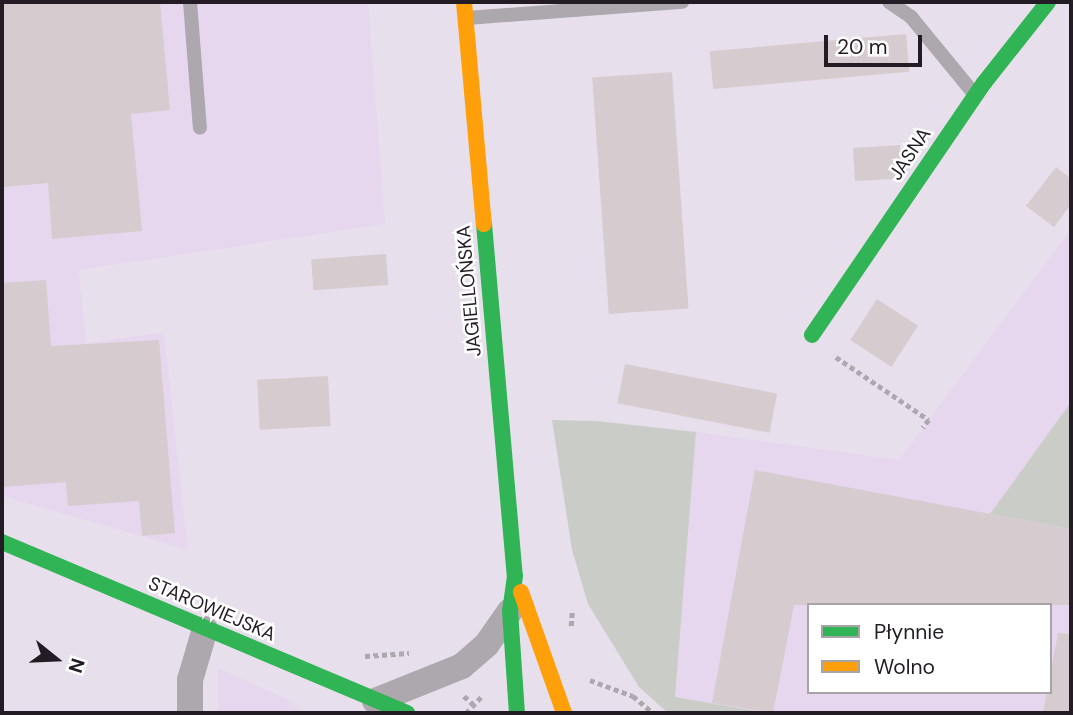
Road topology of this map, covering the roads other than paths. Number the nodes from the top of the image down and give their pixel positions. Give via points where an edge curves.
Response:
1 (190, 2) edge
2 (682, 2) edge
3 (889, 2) edge
4 (1048, 2) edge
5 (465, 10) edge
6 (975, 96) junction
7 (200, 128) dead end
8 (812, 335) dead end
9 (2, 542) edge
10 (515, 576) junction
11 (510, 611) junction
12 (205, 629) junction
13 (344, 689) joint
14 (375, 707) edge
15 (190, 713) edge
16 (407, 713) edge
17 (517, 713) edge
18 (564, 713) edge

1 - 7 lane
2 - 5 lane
3 - 6 lane via 911,17
4 - 6 street, JASNA
5 - 10 street, JAGIELLOŃSKA
6 - 8 street, JASNA
9 - 12 street, STAROWIEJSKA
10 - 11 street, JAGIELLOŃSKA
10 - 18 street, JAGIELLOŃSKA
11 - 14 street via 487,644 462,666
11 - 17 street, JAGIELLOŃSKA
12 - 13 street, STAROWIEJSKA
12 - 15 street via 190,680
13 - 14 street
14 - 16 street

